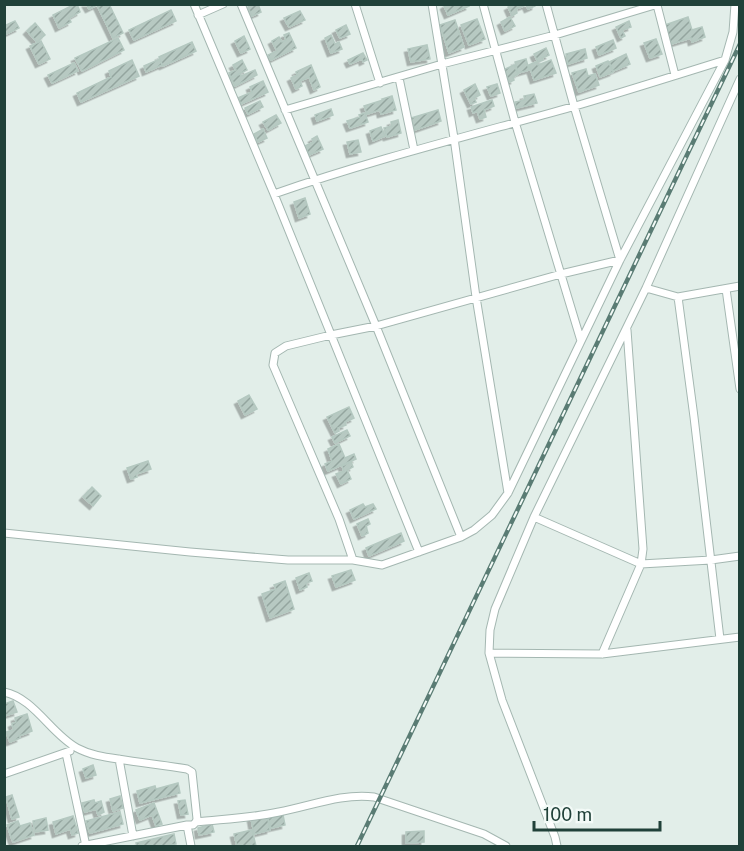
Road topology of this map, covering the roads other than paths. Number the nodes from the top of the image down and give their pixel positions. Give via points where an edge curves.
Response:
1 (194, 4) edge
2 (223, 4) edge
3 (241, 4) edge
4 (432, 4) edge
5 (483, 4) edge
6 (546, 4) edge
7 (620, 4) edge
8 (735, 4) edge
9 (357, 5) edge
10 (657, 5) edge
11 (623, 14) junction
12 (198, 15) junction
13 (555, 35) junction
14 (496, 50) junction
15 (725, 60) junction
16 (442, 64) junction
17 (675, 75) junction
18 (399, 78) junction
19 (740, 79) edge
20 (380, 83) junction
21 (574, 106) junction
22 (285, 110) junction
23 (515, 122) junction
24 (454, 138) junction
25 (414, 150) junction
26 (314, 180) junction
27 (274, 194) junction
28 (620, 260) junction
29 (561, 274) junction
30 (740, 286) edge
31 (646, 288) junction
32 (726, 289) junction
33 (476, 297) junction
34 (678, 297) junction
35 (376, 326) junction
36 (627, 328) junction
37 (331, 335) junction
38 (580, 341) junction
39 (740, 389) edge
40 (508, 493) junction
41 (534, 517) junction
42 (4, 533) edge
43 (461, 537) junction
44 (419, 552) junction
45 (740, 556) edge
46 (353, 560) junction
47 (711, 560) junction
48 (640, 564) junction
49 (740, 637) edge
50 (720, 639) junction
51 (489, 652) junction
52 (602, 654) junction
53 (4, 692) edge
54 (78, 749) junction
55 (66, 753) junction
56 (119, 759) junction
57 (4, 774) edge
58 (196, 822) junction
59 (187, 825) junction
60 (134, 836) junction
61 (84, 846) edge
62 (191, 846) edge
63 (506, 846) edge
64 (557, 846) edge

1 - 12 street
2 - 12 street
3 - 22 street
4 - 16 street
5 - 14 street
6 - 13 street
7 - 11 street
8 - 15 street
9 - 20 street
10 - 11 street
10 - 17 street
11 - 13 street
12 - 27 street
13 - 14 street
13 - 21 street
14 - 16 street
14 - 23 street
15 - 17 street
15 - 28 street
16 - 18 street
16 - 24 street
17 - 21 street
18 - 20 street
18 - 25 street
19 - 31 street
20 - 22 street
21 - 23 street
21 - 28 street
22 - 26 street
23 - 24 street
23 - 29 street
24 - 25 street
24 - 33 street
25 - 26 street
26 - 27 street
26 - 35 street
27 - 37 street
28 - 29 street
28 - 38 street
29 - 33 street
29 - 38 street
30 - 32 street
31 - 34 street
31 - 36 street
32 - 34 street
32 - 39 street
33 - 35 street
33 - 40 street
34 - 47 street
35 - 37 street
35 - 43 street
36 - 41 street
36 - 48 street via 643,549
37 - 44 street
37 - 46 street via 286,346 275,353 273,365
38 - 40 street
40 - 43 street via 492,515
41 - 48 street
41 - 51 street via 495,609
42 - 46 street via 255,558
43 - 44 street
44 - 46 street via 382,565
45 - 47 street
47 - 48 street
47 - 50 street
48 - 52 street
49 - 50 street
50 - 52 street
51 - 52 street
51 - 64 street via 502,700
53 - 54 street via 17,695
54 - 55 street
54 - 56 street
55 - 57 street
55 - 61 street
56 - 58 street via 192,772
56 - 60 street
58 - 59 street
58 - 63 street via 277,813 359,795 484,834
59 - 60 street
59 - 62 street
60 - 61 street

